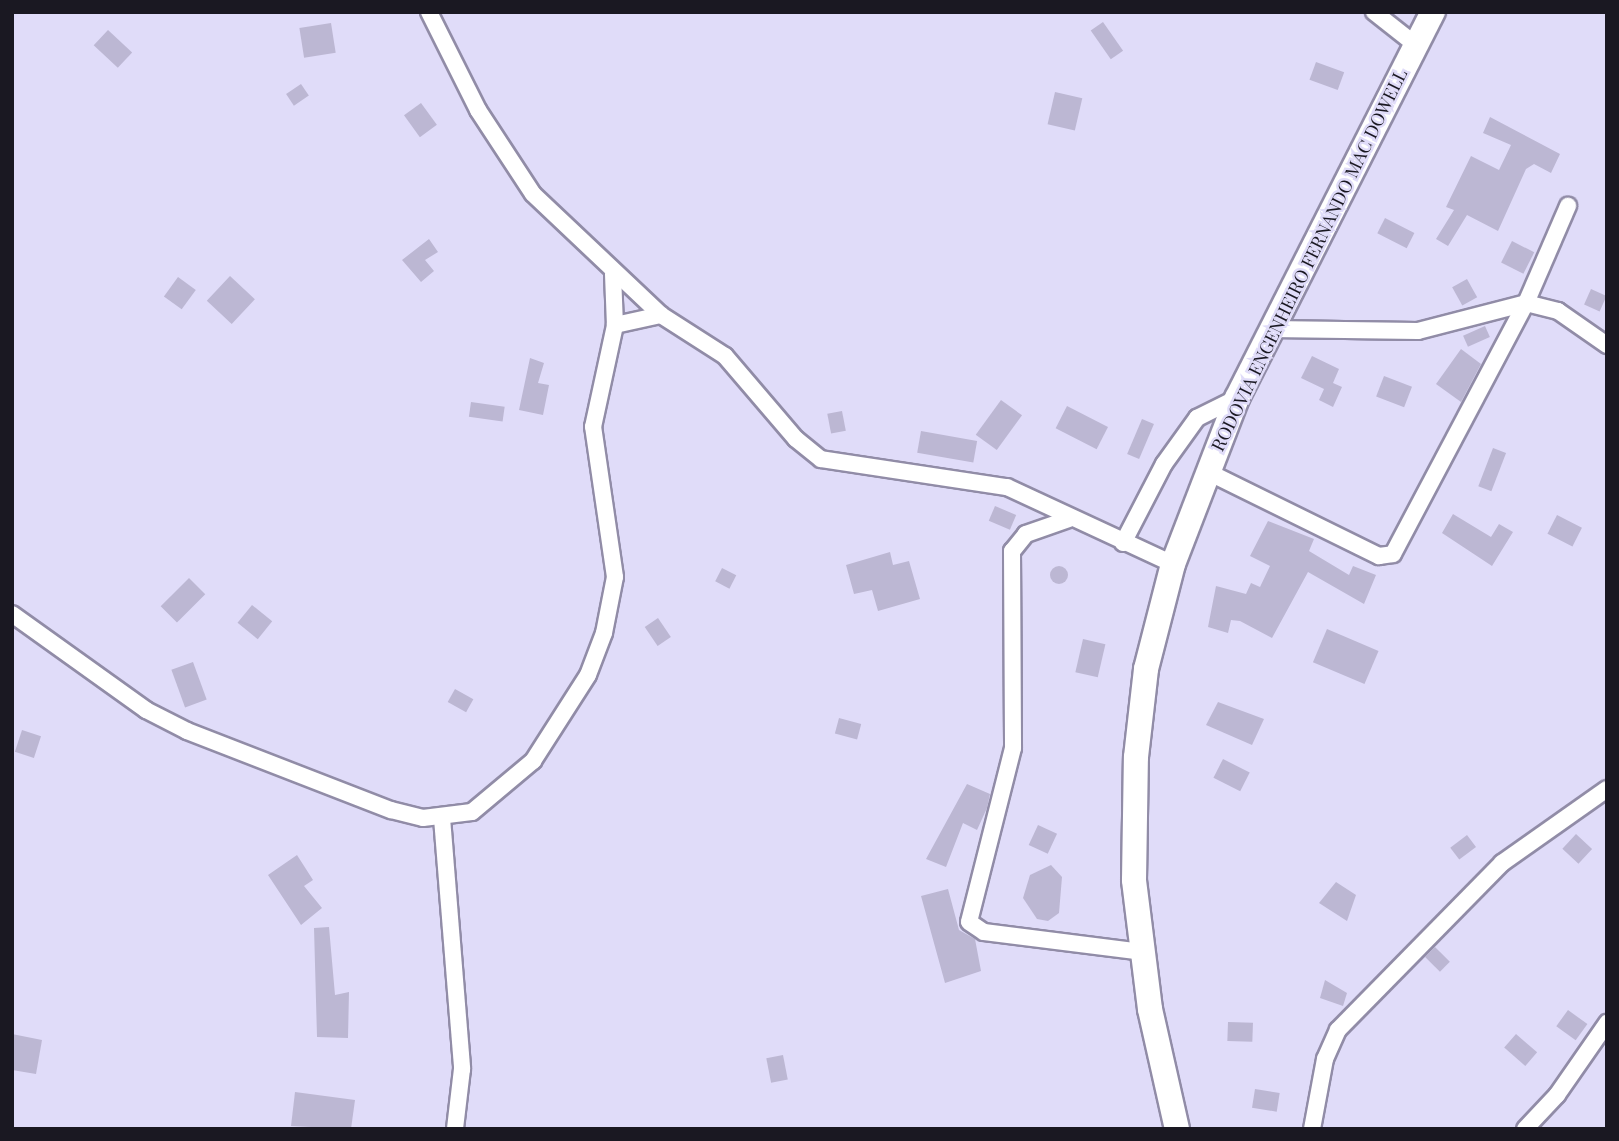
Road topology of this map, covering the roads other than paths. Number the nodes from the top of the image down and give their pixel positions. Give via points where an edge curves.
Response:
1 (429, 12) edge
2 (1374, 12) edge
3 (1433, 12) edge
4 (1416, 45) junction
5 (1569, 206) dead end
6 (613, 274) junction
7 (1526, 303) junction
8 (661, 315) junction
9 (615, 325) junction
10 (1271, 329) junction
11 (1607, 345) edge
12 (1237, 398) junction
13 (1206, 471) junction
14 (1069, 519) junction
15 (1123, 543) junction
16 (1173, 564) junction
17 (12, 614) edge
18 (1607, 789) edge
19 (442, 818) junction
20 (1142, 952) junction
21 (1607, 1023) edge
22 (455, 1129) edge
23 (1177, 1129) edge
24 (1312, 1129) edge
25 (1525, 1129) edge

1 - 6 street via 478,110 533,194
2 - 4 street
3 - 4 main road, RODOVIA ENGENHEIRO FERNANDO MAC DOWELL
4 - 10 main road, RODOVIA ENGENHEIRO FERNANDO MAC DOWELL
5 - 7 street
6 - 8 street
6 - 9 street
7 - 10 street via 1418,331
7 - 11 street via 1558,311
7 - 13 street via 1393,554 1379,556
8 - 9 street
8 - 14 street via 725,356 796,439 821,459 964,476 1007,486
9 - 19 street via 592,449 615,577 604,634 588,674 533,761 472,812
10 - 12 main road, RODOVIA ENGENHEIRO FERNANDO MAC DOWELL
12 - 13 main road, RODOVIA ENGENHEIRO FERNANDO MAC DOWELL
12 - 15 street via 1197,418 1164,464
13 - 16 main road, RODOVIA ENGENHEIRO FERNANDO MAC DOWELL
14 - 15 street
14 - 20 street via 1026,534 1012,551 1013,748 970,922 984,932
15 - 16 street
16 - 20 main road, RODOVIA ENGENHEIRO FERNANDO MAC DOWELL via 1146,669 1136,757 1134,880
17 - 19 street via 146,710 187,731 391,810
18 - 24 street via 1502,863 1394,969 1330,1045
19 - 22 street via 462,1069
20 - 23 main road, RODOVIA ENGENHEIRO FERNANDO MAC DOWELL
21 - 25 street via 1557,1095

